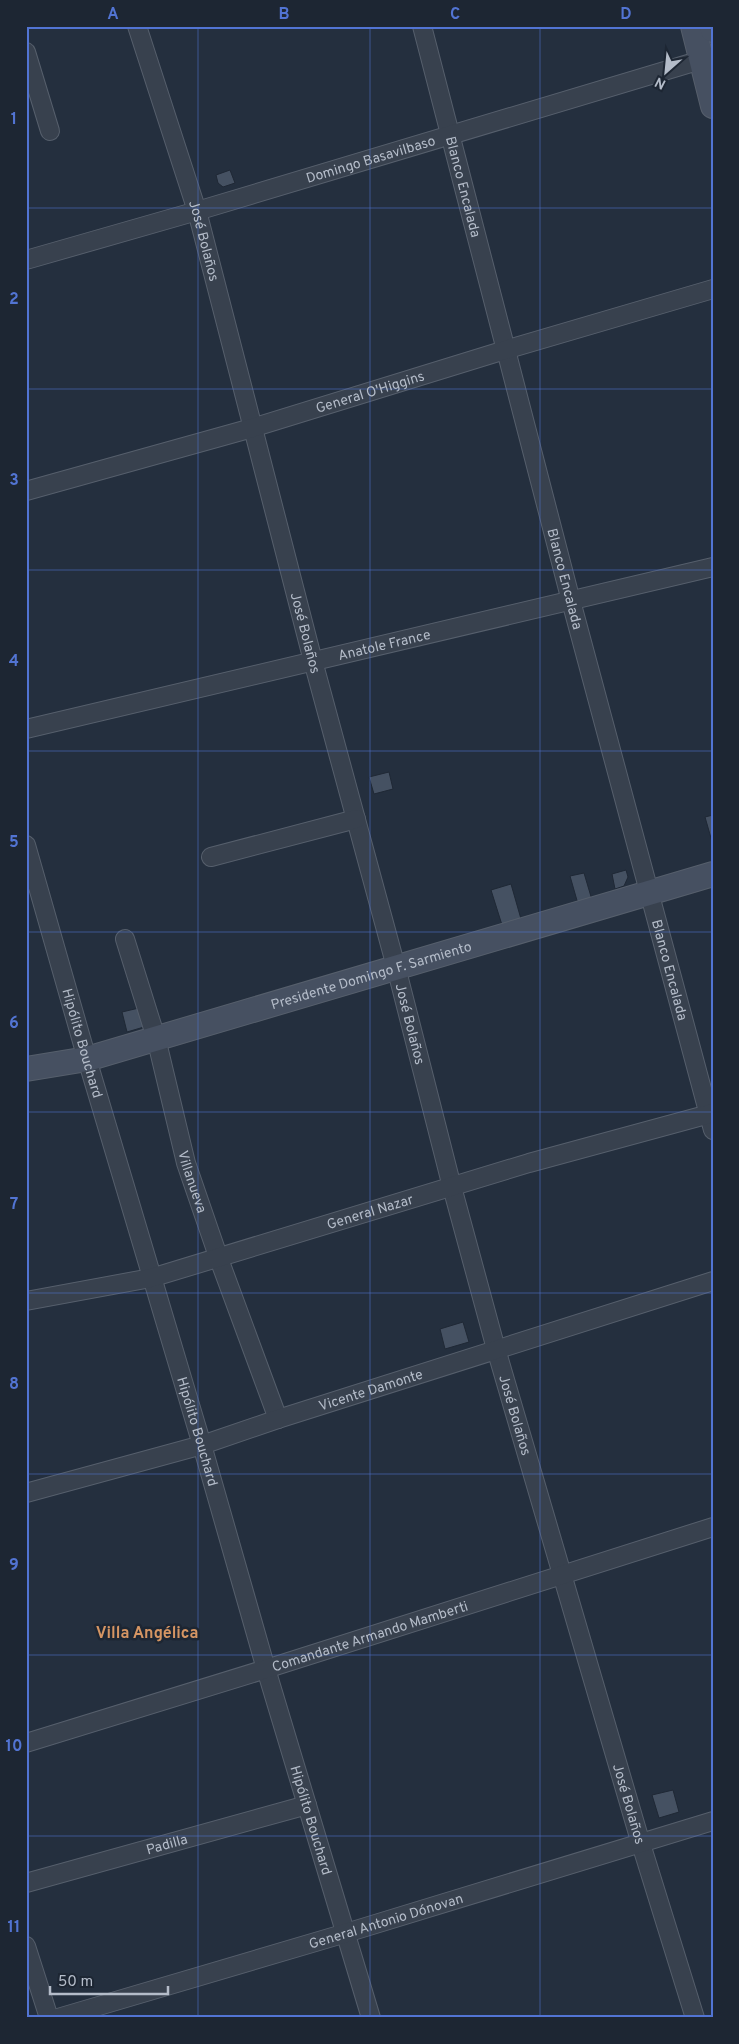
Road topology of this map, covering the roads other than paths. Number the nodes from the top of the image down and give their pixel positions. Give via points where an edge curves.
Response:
1 (137, 26) edge
2 (422, 26) edge
3 (704, 28) edge
4 (26, 52) edge
5 (707, 58) edge
6 (713, 106) edge
7 (50, 131) dead end
8 (451, 134) junction
9 (197, 211) junction
10 (26, 260) edge
11 (713, 289) edge
12 (505, 350) junction
13 (252, 428) junction
14 (26, 491) edge
15 (713, 567) edge
16 (570, 601) junction
17 (313, 662) junction
18 (26, 729) edge
19 (356, 819) junction
20 (26, 845) edge
21 (211, 857) dead end
22 (713, 874) edge
23 (648, 893) junction
24 (126, 939) dead end
25 (396, 967) junction
26 (156, 1038) junction
27 (87, 1059) junction
28 (26, 1069) edge
29 (711, 1119) edge
30 (452, 1187) junction
31 (219, 1258) junction
32 (151, 1278) junction
33 (713, 1281) edge
34 (26, 1301) edge
35 (496, 1349) junction
36 (278, 1419) junction
37 (202, 1445) junction
38 (26, 1494) edge
39 (713, 1527) edge
40 (562, 1575) junction
41 (266, 1669) junction
42 (26, 1743) edge
43 (307, 1805) junction
44 (713, 1821) edge
45 (641, 1844) junction
46 (26, 1883) edge
47 (346, 1933) junction
48 (26, 1946) edge
49 (49, 2018) edge
50 (58, 2018) edge
51 (371, 2018) edge
52 (695, 2018) edge

1 - 9 street, José Bolaños
2 - 8 street, Blanco Encalada
3 - 5 street
4 - 7 street
5 - 6 street
5 - 8 street, Domingo Basavilbaso
8 - 9 street, Domingo Basavilbaso
8 - 12 street, Blanco Encalada
9 - 10 street, Domingo Basavilbaso
9 - 13 street, José Bolaños
11 - 12 street, General O'Higgins
12 - 13 street, General O'Higgins
12 - 16 street, Blanco Encalada
13 - 14 street, General O'Higgins
13 - 17 street, José Bolaños
15 - 16 street, Anatole France
16 - 17 street, Anatole France
16 - 23 street, Blanco Encalada
17 - 18 street, Anatole France
17 - 19 street, José Bolaños
19 - 21 street
19 - 25 street, José Bolaños
20 - 27 street, Hipólito Bouchard
22 - 23 street, Presidente Domingo F. Sarmiento
23 - 25 street, Presidente Domingo F. Sarmiento
23 - 29 street, Blanco Encalada
24 - 26 street, Villanueva
25 - 26 street, Presidente Domingo F. Sarmiento
25 - 30 street, José Bolaños
26 - 27 street, Presidente Domingo F. Sarmiento
26 - 31 street, Villanueva via 186,1163
27 - 28 street, Presidente Domingo F. Sarmiento
27 - 32 street, Hipólito Bouchard
29 - 30 street, General Nazar via 529,1163
30 - 31 street, General Nazar
30 - 35 street, José Bolaños
31 - 32 street, General Nazar
31 - 36 street, Villanueva
32 - 34 street, General Nazar
32 - 37 street, Hipólito Bouchard
33 - 35 street, Vicente Damonte
35 - 36 street, Vicente Damonte
35 - 40 street, José Bolaños
36 - 37 street, Vicente Damonte
37 - 38 street, Vicente Damonte
37 - 41 street, Hipólito Bouchard
39 - 40 street, Comandante Armando Mamberti
40 - 41 street, Comandante Armando Mamberti
40 - 45 street, José Bolaños
41 - 42 street, Comandante Armando Mamberti
41 - 43 street, Hipólito Bouchard
43 - 46 street, Padilla
43 - 47 street, Hipólito Bouchard
44 - 45 street, General Antonio Dónovan
45 - 47 street, General Antonio Dónovan
45 - 52 street, José Bolaños
47 - 50 street, General Antonio Dónovan
47 - 51 street, Hipólito Bouchard
48 - 49 street

